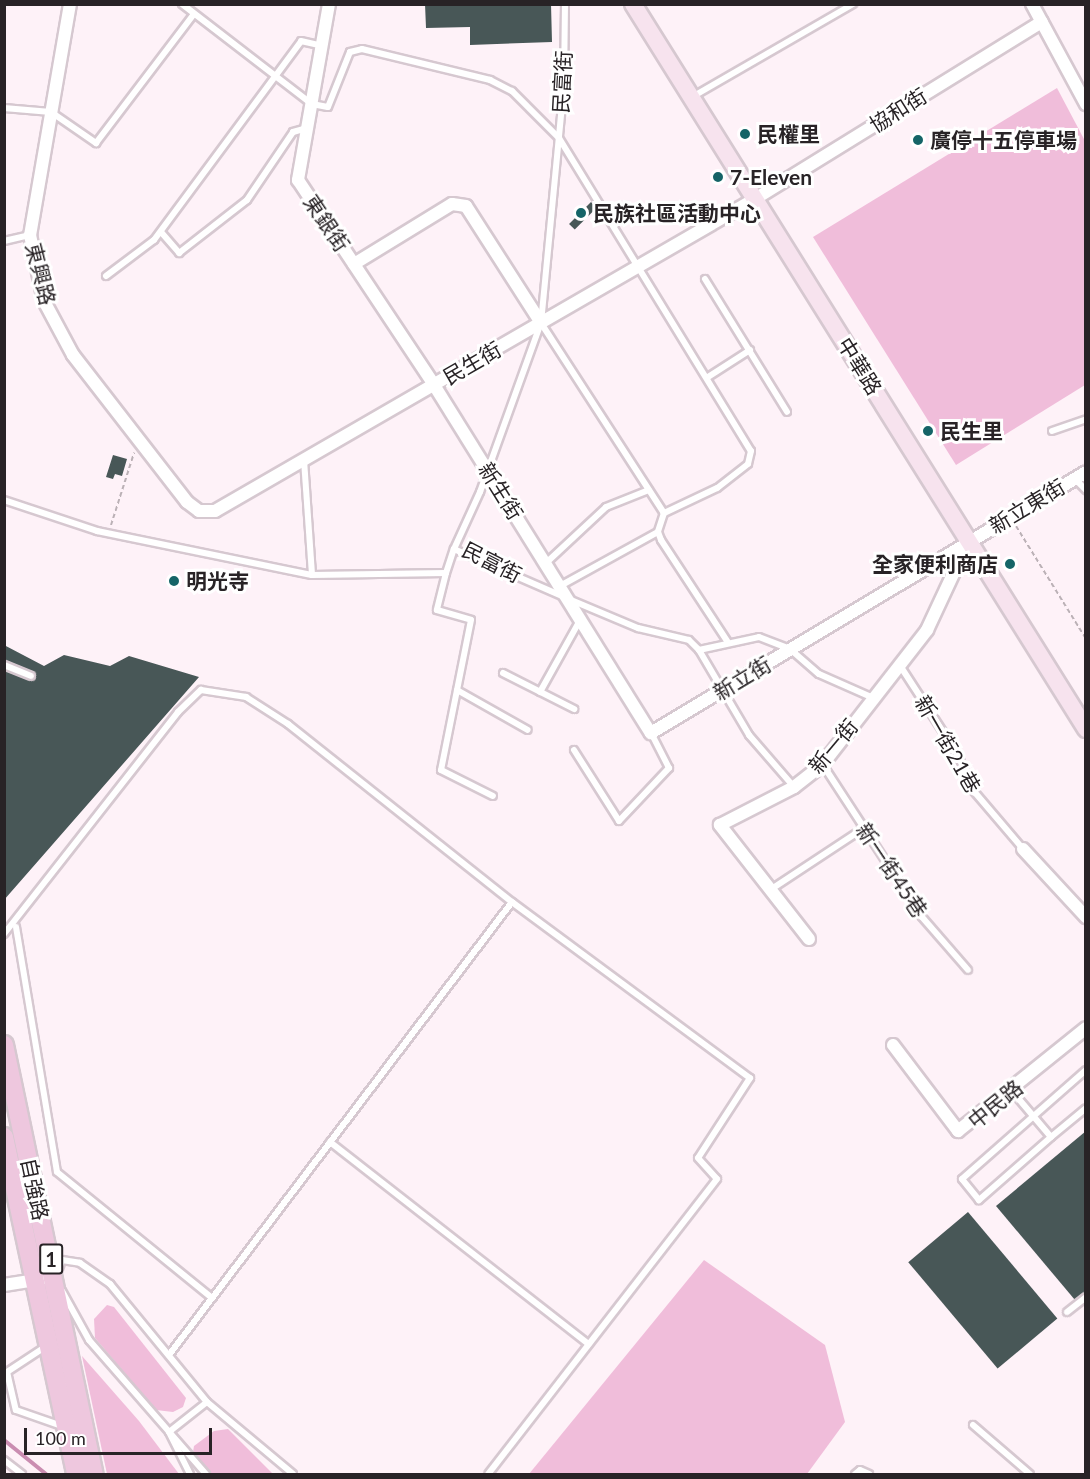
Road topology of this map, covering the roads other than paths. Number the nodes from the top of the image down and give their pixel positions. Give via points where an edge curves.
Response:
1 (70, 4) edge
2 (182, 4) edge
3 (329, 4) edge
4 (565, 4) edge
5 (633, 4) edge
6 (853, 4) edge
7 (1032, 4) edge
8 (194, 14) junction
9 (1041, 22) junction
10 (322, 46) junction
11 (273, 76) junction
12 (690, 99) junction
13 (312, 104) junction
14 (1086, 104) edge
15 (4, 108) edge
16 (51, 112) junction
17 (308, 128) junction
18 (559, 138) junction
19 (755, 199) junction
20 (161, 232) junction
21 (30, 235) junction
22 (4, 242) edge
23 (354, 264) junction
24 (637, 265) junction
25 (106, 276) dead end
26 (705, 279) dead end
27 (541, 323) junction
28 (750, 350) junction
29 (708, 377) junction
30 (434, 385) junction
31 (787, 412) dead end
32 (1086, 419) edge
33 (1052, 430) dead end
34 (304, 460) junction
35 (486, 466) junction
36 (1086, 472) edge
37 (1074, 478) junction
38 (649, 489) junction
39 (1086, 490) edge
40 (4, 500) edge
41 (186, 502) joint
42 (664, 513) junction
43 (658, 532) junction
44 (969, 540) junction
45 (454, 549) junction
46 (546, 563) junction
47 (446, 573) junction
48 (312, 575) junction
49 (556, 588) junction
50 (567, 598) junction
51 (580, 620) junction
52 (727, 641) junction
53 (790, 649) junction
54 (699, 650) junction
55 (899, 663) junction
56 (4, 665) edge
57 (503, 673) dead end
58 (31, 676) dead end
59 (457, 690) junction
60 (722, 690) junction
61 (540, 692) junction
62 (871, 697) junction
63 (574, 709) dead end
64 (1086, 729) edge
65 (528, 730) dead end
66 (651, 733) junction
67 (574, 750) dead end
68 (822, 765) junction
69 (794, 787) junction
70 (493, 796) dead end
71 (864, 828) junction
72 (1023, 849) joint
73 (770, 890) junction
74 (512, 902) junction
75 (1086, 917) edge
76 (16, 927) junction
77 (4, 934) edge
78 (809, 939) dead end
79 (968, 970) dead end
80 (1086, 1028) edge
81 (4, 1045) edge
82 (893, 1045) dead end
83 (1086, 1070) edge
84 (1012, 1091) junction
85 (1086, 1108) edge
86 (1033, 1116) junction
87 (4, 1137) edge
88 (1051, 1137) junction
89 (330, 1142) junction
90 (31, 1171) junction
91 (9, 1178) edge
92 (55, 1278) junction
93 (35, 1280) junction
94 (4, 1285) edge
95 (212, 1298) junction
96 (1086, 1298) edge
97 (1067, 1312) dead end
98 (589, 1344) junction
99 (49, 1346) junction
100 (169, 1355) junction
101 (207, 1402) junction
102 (973, 1425) dead end
103 (66, 1428) junction
104 (169, 1432) junction
105 (4, 1460) edge
106 (22, 1474) edge
107 (76, 1474) edge
108 (94, 1474) edge
109 (190, 1474) edge
110 (206, 1474) edge
111 (293, 1474) edge
112 (488, 1474) edge
113 (855, 1474) edge
114 (869, 1474) edge
115 (1030, 1474) edge

1 - 16 street, 東興路
2 - 8 lane
3 - 10 street, 東銀街
4 - 18 lane, 民富街
5 - 12 street, 中華路
6 - 12 lane
7 - 9 street
8 - 11 lane
8 - 16 lane via 96,143
9 - 14 street
9 - 19 street, 協和街
10 - 11 lane via 301,41
10 - 13 street, 東銀街
11 - 13 lane
11 - 20 lane
12 - 19 street, 中華路
13 - 17 street, 東銀街
13 - 18 lane via 328,107 350,52 362,50 490,80 512,92
15 - 16 lane
16 - 21 street, 東興路
17 - 20 lane via 293,132 247,200 179,253
17 - 23 street, 東銀街 via 298,180
18 - 24 lane
18 - 27 lane, 民富街
19 - 24 street, 民生街
19 - 44 street, 中華路
20 - 25 lane
21 - 22 lane
21 - 41 street, 東興路 via 44,301 73,355
23 - 27 street via 452,204 466,206
23 - 30 street, 東銀街
24 - 27 street, 民生街
24 - 29 lane
26 - 28 lane
27 - 30 street, 民生街
27 - 35 lane, 民富街
27 - 38 lane
28 - 29 lane
28 - 31 lane
29 - 42 lane via 740,426 751,451 748,464 717,488
30 - 34 street, 民生街
30 - 35 street, 新生街
32 - 33 lane
34 - 41 street, 民生街 via 215,511 199,510
34 - 48 lane
35 - 45 lane, 民富街 via 480,492
35 - 46 street, 新生街
36 - 37 street, 新立東街
37 - 39 lane
37 - 44 street, 新立東街
38 - 42 lane
38 - 46 lane via 606,507
40 - 48 lane via 107,533
42 - 43 lane
43 - 49 lane
43 - 52 lane
44 - 53 street, 新立街
44 - 55 street, 新一街 via 941,607
44 - 64 street, 中華路
45 - 47 lane
45 - 49 lane, 民富街
46 - 49 street, 新生街
47 - 48 lane
47 - 59 lane via 437,610 471,620
49 - 50 street, 新生街
50 - 51 street
50 - 54 lane via 638,628 689,640
51 - 61 lane
51 - 66 street
52 - 53 lane via 759,636
52 - 54 lane
53 - 60 street, 新立街
53 - 62 lane via 819,674
54 - 60 lane
55 - 62 street, 新一街
55 - 72 lane, 新一街21巷 via 958,755 972,789
56 - 58 lane
57 - 61 lane
59 - 65 lane
59 - 70 lane via 441,770
60 - 66 street, 新立街
60 - 69 lane via 748,735
61 - 63 lane
62 - 68 street, 新一街
66 - 67 lane via 669,768 619,821
68 - 69 street, 新一街
68 - 71 lane, 新一街45巷
69 - 73 street, 新一街 via 720,825
71 - 73 lane
71 - 79 lane, 新一街45巷 via 922,917
72 - 75 street
73 - 78 street, 新一街
74 - 76 lane via 288,724 246,697 201,690 178,712
74 - 89 lane
74 - 98 lane via 750,1078 698,1158 717,1179
76 - 77 lane
76 - 95 lane via 57,1172
80 - 84 street, 中民路
81 - 90 main road, 自強路 / 1
82 - 84 street, 中民路 via 958,1131
83 - 86 lane
84 - 86 lane
85 - 88 lane
86 - 88 lane
86 - 88 lane via 962,1179 979,1200
87 - 91 main road, 自強路 / 1
89 - 95 lane
89 - 98 lane
90 - 91 main road
90 - 92 main road, 自強路 / 1
91 - 93 main road, 自強路 / 1
92 - 93 street
92 - 100 lane via 62,1260 87,1268 110,1284
92 - 104 lane via 89,1340
92 - 108 main road, 自強路 / 1
93 - 94 street
93 - 99 main road, 自強路 / 1
95 - 100 lane
96 - 97 lane
98 - 112 lane
99 - 103 main road, 自強路 / 1
99 - 103 lane via 7,1372 16,1410
100 - 101 lane
101 - 104 lane
101 - 111 lane
102 - 115 lane
103 - 107 main road, 自強路 / 1
104 - 109 lane
104 - 110 lane
105 - 106 lane
113 - 114 lane via 860,1470

